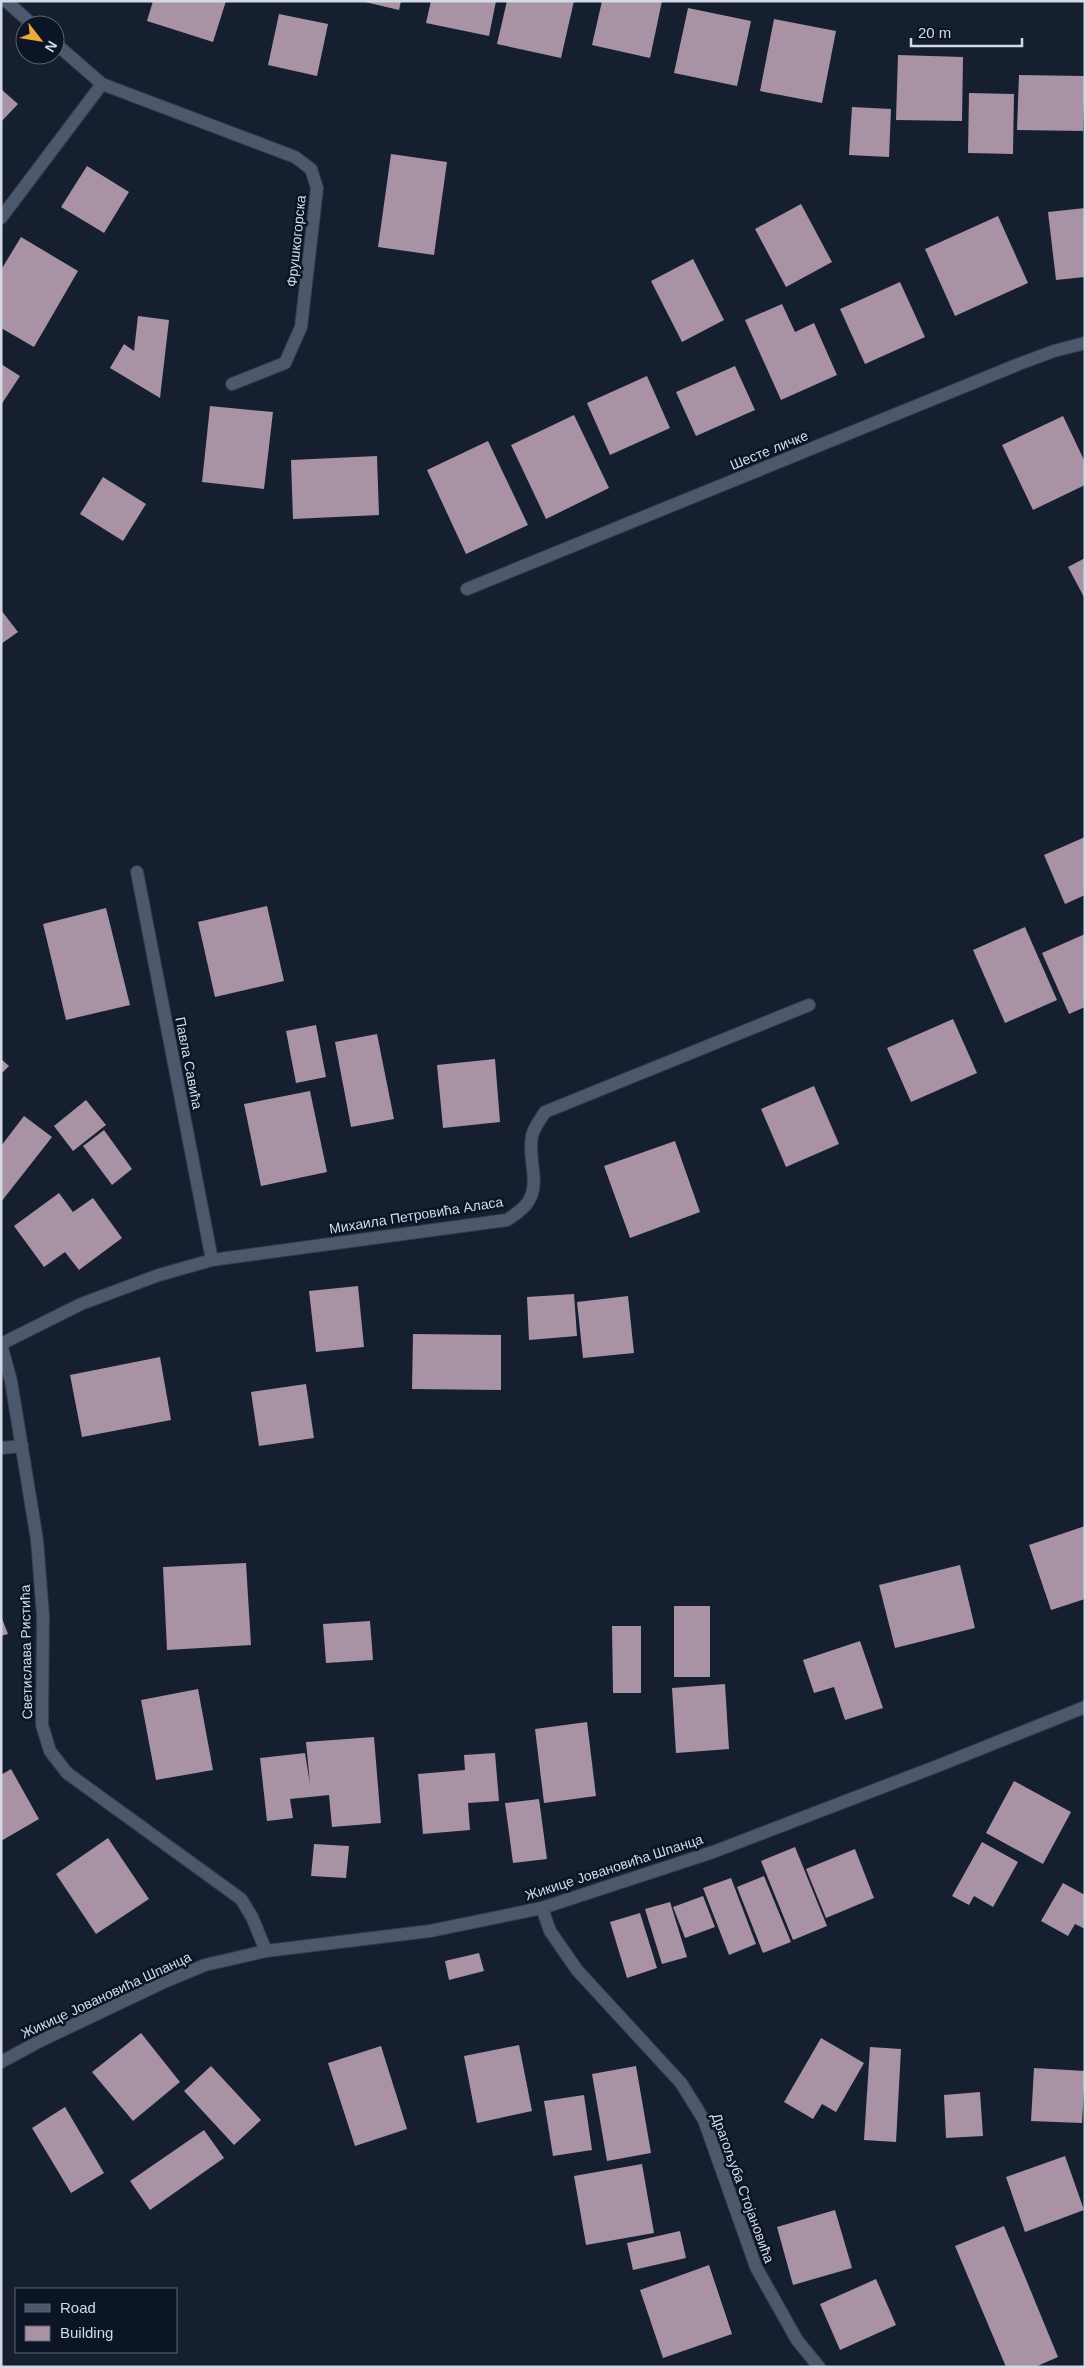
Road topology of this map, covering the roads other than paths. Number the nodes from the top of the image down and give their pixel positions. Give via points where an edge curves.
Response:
1 (6, 1) edge
2 (22, 15) edge
3 (65, 53) edge
4 (102, 84) junction
5 (1, 218) edge
6 (1085, 343) edge
7 (232, 384) dead end
8 (467, 589) dead end
9 (137, 872) dead end
10 (809, 1004) dead end
11 (212, 1260) junction
12 (1, 1344) edge
13 (22, 1446) junction
14 (1, 1448) edge
15 (1085, 1707) edge
16 (542, 1908) junction
17 (266, 1951) junction
18 (1, 2062) edge
19 (818, 2367) edge

1 - 2 street
3 - 4 street, Фрушкогорска
4 - 5 street
4 - 7 street, Фрушкогорска via 295,156 311,169 317,188 301,327 285,363
6 - 8 street, Шесте личке via 1054,350
9 - 11 street, Павла Савића
10 - 11 street, Михаила Петровића Аласа via 545,1112 532,1137 533,1189 529,1201 507,1220
11 - 12 street, Михаила Петровића Аласа via 159,1275 81,1304
12 - 13 street, Светислава Ристића via 12,1381
13 - 14 street
13 - 17 street, Светислава Ристића via 37,1540 43,1616 42,1725 50,1751 67,1773 241,1899
15 - 16 street, Жикице Јовановића Шпанца via 722,1848
16 - 17 street, Жикице Јовановића Шпанца via 430,1932
16 - 19 street, Драгољуба Стојановића via 550,1932 578,1970 680,2083 704,2120 756,2267 797,2340
17 - 18 street, Жикице Јовановића Шпанца via 204,1965 172,1978

